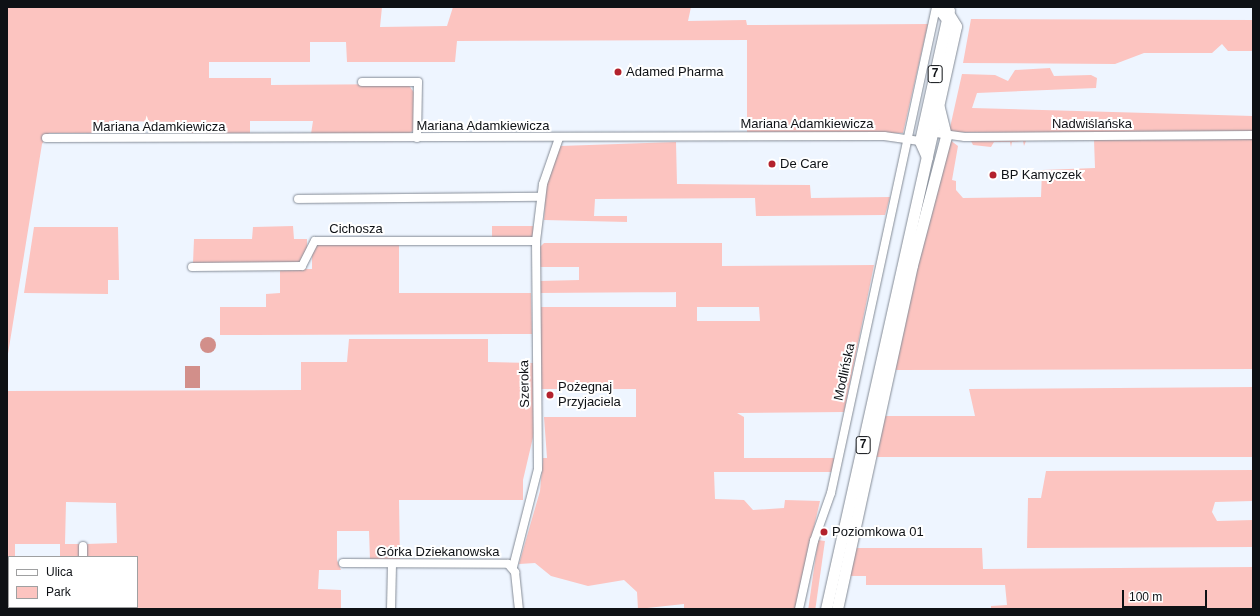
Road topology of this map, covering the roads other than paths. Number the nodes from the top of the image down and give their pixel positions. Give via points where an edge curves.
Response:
1 (936, 9) edge
2 (949, 18) edge
3 (362, 82) dead end
4 (939, 105) junction
5 (924, 125) junction
6 (932, 133) junction
7 (1253, 135) edge
8 (946, 136) junction
9 (46, 138) dead end
10 (417, 138) junction
11 (559, 138) junction
12 (906, 138) junction
13 (920, 141) junction
14 (927, 157) junction
15 (540, 197) junction
16 (298, 199) dead end
17 (536, 241) junction
18 (192, 267) dead end
19 (83, 546) dead end
20 (83, 556) edge
21 (343, 563) dead end
22 (392, 564) junction
23 (513, 567) junction
24 (392, 609) edge
25 (519, 609) edge
26 (799, 609) edge
27 (826, 609) edge
28 (837, 609) edge

1 - 2 highway
1 - 12 street, Modlińska
2 - 4 highway, 7
2 - 5 highway, 7
3 - 10 street via 418,82
4 - 6 highway, 7
4 - 8 highway
5 - 6 street
5 - 13 highway, 7
6 - 8 street, Nadwiślańska
6 - 14 highway, 7
7 - 8 street, Nadwiślańska
8 - 28 highway via 914,258
9 - 10 street, Mariana Adamkiewicza
10 - 11 street, Mariana Adamkiewicza
11 - 12 street, Mariana Adamkiewicza
11 - 15 street, Szeroka
12 - 13 street, Mariana Adamkiewicza
12 - 26 street, Modlińska via 831,493 814,541
13 - 14 highway
14 - 27 highway, 7
15 - 16 street
15 - 17 street, Szeroka
17 - 18 street, Cichosza via 315,241 302,266
17 - 23 street, Szeroka via 538,469
19 - 20 street
21 - 22 street, Górka Dziekanowska
22 - 23 street, Górka Dziekanowska
22 - 24 street
23 - 25 street, Górka Dziekanowska

